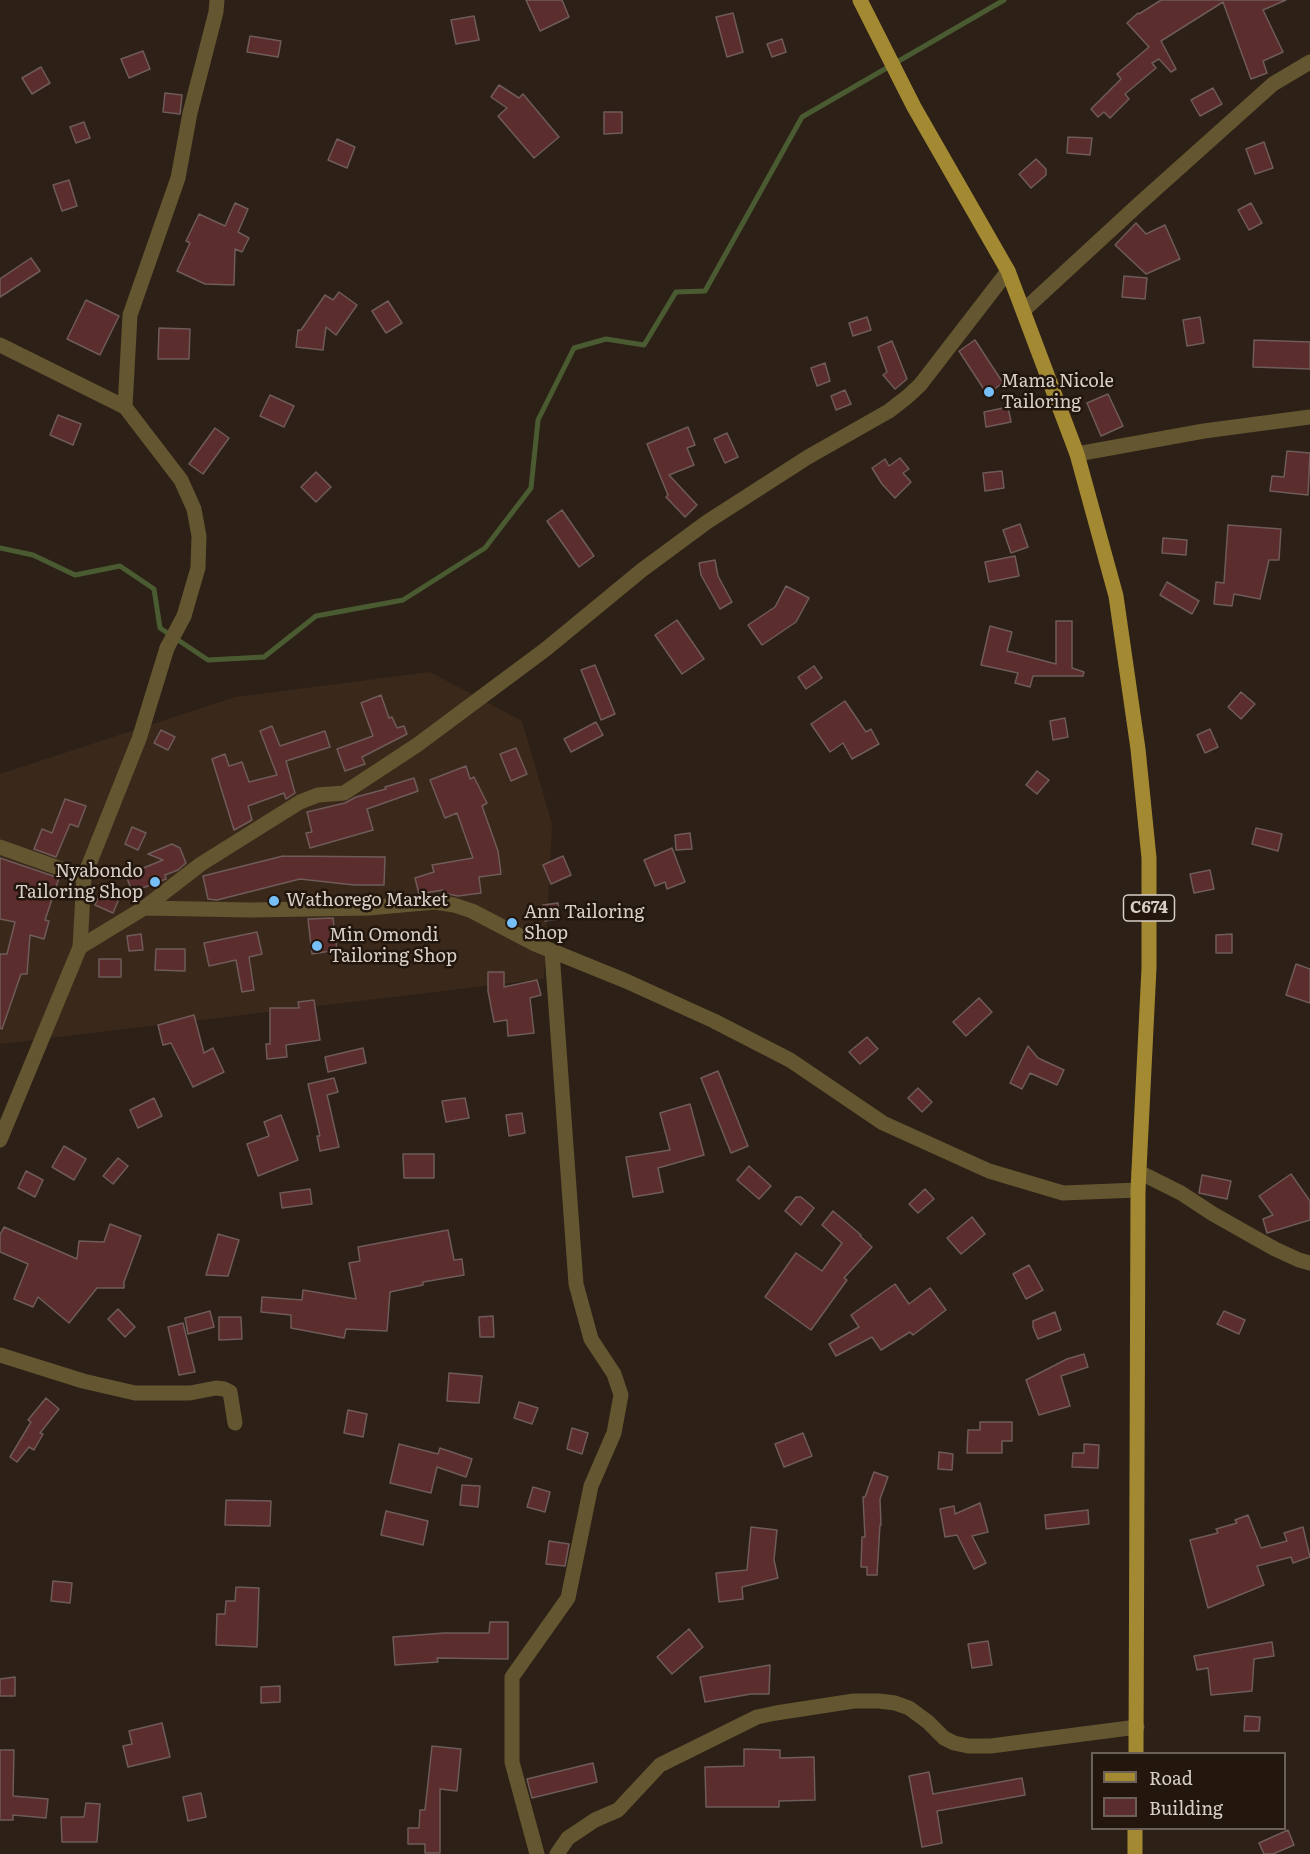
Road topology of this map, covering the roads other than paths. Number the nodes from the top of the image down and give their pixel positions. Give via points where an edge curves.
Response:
1 (217, 0) edge
2 (861, 0) edge
3 (1310, 62) edge
4 (1008, 271) junction
5 (1016, 290) junction
6 (990, 294) junction
7 (1024, 310) junction
8 (0, 345) edge
9 (125, 407) junction
10 (1310, 417) edge
11 (1077, 454) junction
12 (0, 847) edge
13 (84, 877) junction
14 (144, 908) junction
15 (80, 947) junction
16 (552, 952) junction
17 (0, 1140) edge
18 (1139, 1172) junction
19 (1138, 1190) junction
20 (1310, 1263) edge
21 (0, 1355) edge
22 (235, 1423) dead end
23 (1137, 1727) junction
24 (1136, 1752) edge
25 (1135, 1830) edge
26 (537, 1854) edge
27 (557, 1854) edge
28 (1134, 1854) edge

1 - 9 street via 178,178 129,315
2 - 4 main road, C674 via 914,107
3 - 7 street via 1274,84
4 - 5 main road, C674
4 - 6 street
5 - 6 street
5 - 7 main road, C674
6 - 14 street via 920,384 889,411 707,522 417,745 344,793 318,795 300,802 201,864
7 - 11 main road, C674
8 - 9 street
9 - 13 street via 181,480 194,509 199,536 198,568 184,616 167,648 139,739
10 - 11 street
11 - 18 main road, C674 via 1116,596 1149,858 1149,968
12 - 13 street
13 - 15 street
14 - 15 street
14 - 16 street via 369,908 435,902 472,910
15 - 17 street
16 - 19 street via 714,1021 790,1060 883,1123 989,1171 1063,1192
16 - 26 street via 576,1284 591,1339 614,1374 621,1395 614,1433 591,1486 568,1598 512,1677 512,1762
18 - 19 main road, C674
18 - 20 street via 1275,1249
19 - 23 main road, C674
21 - 22 street via 135,1393 224,1389 230,1392
23 - 24 main road, C674
23 - 27 street via 968,1746 944,1738 909,1708 895,1703 854,1701 758,1717 660,1765 618,1810 568,1838
25 - 28 main road

